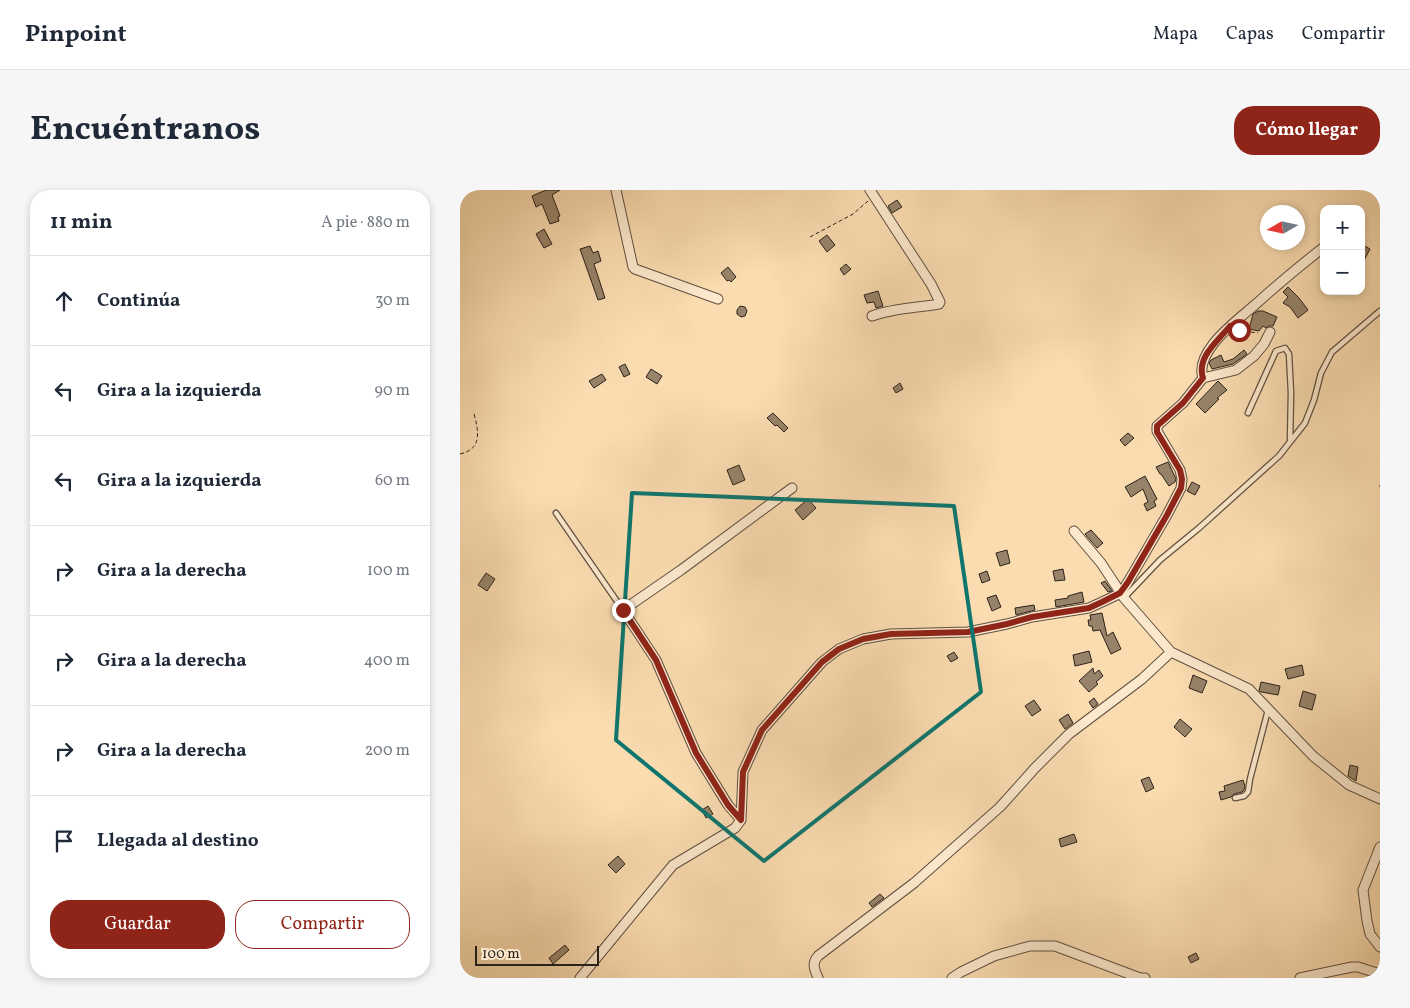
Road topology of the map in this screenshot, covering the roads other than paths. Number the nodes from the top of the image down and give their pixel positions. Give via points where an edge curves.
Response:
1 (616, 190) edge
2 (872, 193) edge
3 (1320, 249) edge
4 (718, 299) dead end
5 (1380, 311) edge
6 (872, 316) dead end
7 (1269, 334) road end
8 (1203, 378) junction
9 (1248, 413) dead end
10 (1290, 444) junction
11 (792, 488) dead end
12 (556, 513) dead end
13 (1074, 531) dead end
14 (1122, 595) junction
15 (623, 610) junction
16 (1171, 652) junction
17 (1268, 710) junction
18 (1235, 798) dead end
19 (1380, 799) edge
20 (741, 820) junction
21 (1380, 847) edge
22 (1380, 947) edge
23 (1380, 974) edge
24 (580, 978) edge
25 (818, 978) edge
26 (952, 978) edge
27 (1145, 978) edge
28 (1300, 978) edge

1 - 4 street via 633,267
2 - 6 street via 931,284 940,304 906,307
3 - 8 street via 1215,342 1202,367
5 - 10 lane via 1332,352 1321,373 1304,423
7 - 8 street via 1254,356 1236,370
8 - 14 street via 1183,403 1157,426 1157,432 1180,470 1181,488
9 - 10 lane via 1276,351 1285,348 1289,354
10 - 14 lane
11 - 15 street
12 - 15 lane
13 - 14 street
14 - 16 street
14 - 20 street via 1089,608 968,632 891,634 863,639 839,649 822,662 762,730 743,772
15 - 20 street via 656,660 696,753
16 - 17 street via 1249,689
16 - 25 street via 1142,679 1069,734 1000,807 914,884 818,956 813,966
17 - 18 lane via 1248,792
17 - 19 street via 1320,762 1349,785
20 - 24 street via 735,828 673,865
21 - 22 street via 1363,890 1370,934
23 - 28 street via 1352,967
26 - 27 street via 994,956 1030,946 1055,946

